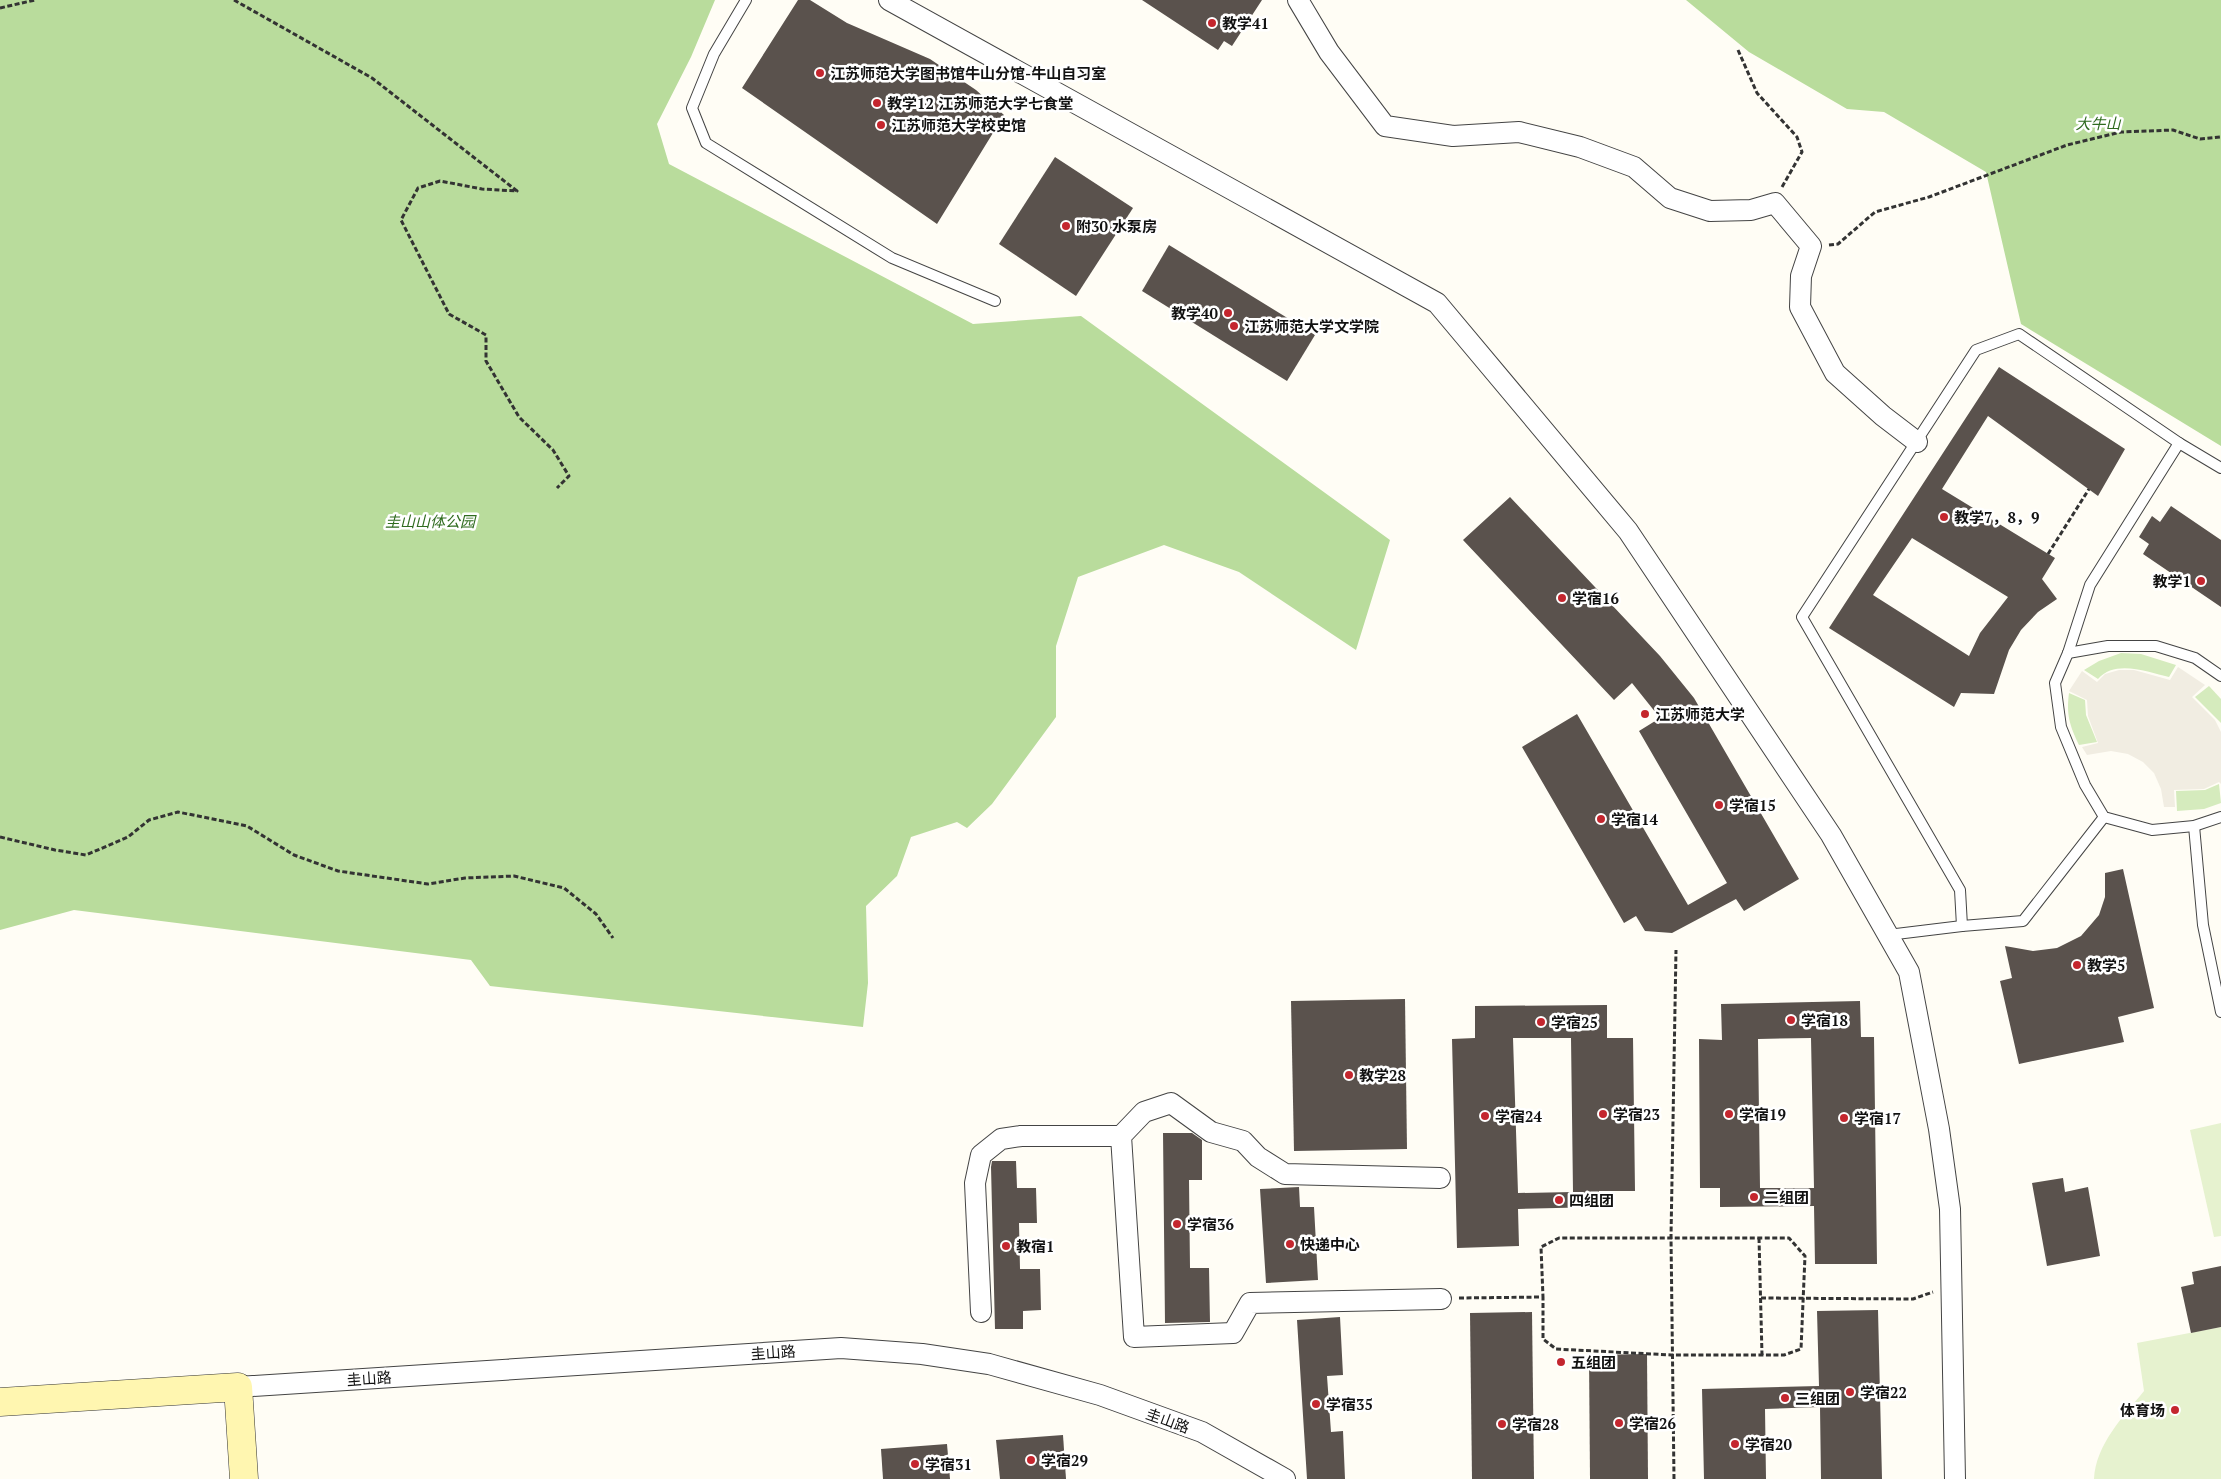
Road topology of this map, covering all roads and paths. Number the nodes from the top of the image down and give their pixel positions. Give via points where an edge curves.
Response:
1 (35, 0) edge
2 (234, 0) edge
3 (746, 0) edge
4 (889, 0) edge
5 (1298, 0) edge
6 (0, 8) edge
7 (1738, 50) dead end
8 (2221, 137) edge
9 (1775, 203) junction
10 (1811, 245) junction
11 (995, 301) dead end
12 (1917, 442) junction
13 (2179, 443) junction
14 (2221, 468) edge
15 (557, 488) dead end
16 (2089, 489) dead end
17 (2048, 554) dead end
18 (2068, 653) junction
19 (2221, 676) edge
20 (2104, 817) junction
21 (2221, 817) edge
22 (2194, 826) junction
23 (0, 837) edge
24 (1962, 926) junction
25 (1888, 935) junction
26 (614, 938) dead end
27 (1676, 950) dead end
28 (2221, 1012) edge
29 (1121, 1136) junction
30 (1440, 1178) dead end
31 (1671, 1237) junction
32 (1760, 1238) junction
33 (1953, 1285) junction
34 (1543, 1297) junction
35 (1803, 1297) junction
36 (1760, 1298) junction
37 (1441, 1299) joint
38 (981, 1312) dead end
39 (1762, 1355) junction
40 (1671, 1356) junction
41 (238, 1387) junction
42 (0, 1402) edge
43 (244, 1479) edge
44 (1285, 1479) edge
45 (1674, 1479) edge
46 (1955, 1479) edge

1 - 6 path
2 - 15 path via 372,78 517,191 482,189 440,181 418,188 402,220 449,314 486,335 486,361 519,418 553,450 569,476
3 - 11 lane via 714,54 692,108 706,143 892,258
4 - 25 street via 1437,303 1628,532 1831,835
5 - 9 street via 1329,52 1385,126 1453,136 1520,132 1634,167 1670,198 1710,211 1751,210
7 - 9 path via 1757,93 1797,137 1802,152
8 - 10 path via 2200,139 2174,130 2121,132 2067,144 1929,197 1874,212 1838,244
9 - 10 street
10 - 12 street via 1801,276 1800,307 1835,373
12 - 13 lane via 1976,350 2019,334
12 - 24 lane via 1802,617 1960,890
13 - 14 lane
13 - 18 lane via 2090,585
16 - 17 path
18 - 19 lane via 2108,646 2156,646 2196,658
18 - 20 lane via 2055,682 2061,728 2085,785
20 - 22 lane via 2152,830
20 - 24 lane via 2023,921
21 - 22 lane
22 - 28 lane via 2203,925
23 - 26 path via 86,855 128,837 149,820 178,812 246,826 294,855 338,871 428,884 465,878 514,876 564,888 596,914
24 - 25 lane
25 - 33 street via 1909,972 1950,1209
27 - 31 path
29 - 30 street via 1144,1112 1171,1103 1211,1132 1243,1140 1258,1157 1286,1174
29 - 37 street via 1134,1337 1233,1332 1250,1304
29 - 38 street via 1021,1136 1001,1139 981,1155 975,1183
31 - 32 path
31 - 34 path via 1559,1238 1541,1247
31 - 40 path
32 - 35 path via 1789,1238 1805,1256
32 - 36 path
33 - 35 path via 1913,1299
33 - 46 street
34 - 37 path
34 - 40 path via 1543,1339 1556,1349
35 - 36 path
35 - 39 path via 1801,1349 1784,1355
36 - 39 path
39 - 40 path
40 - 45 path
41 - 42 street, 圭山路
41 - 43 street
41 - 44 street, 圭山路 via 842,1348 922,1354 989,1364 1100,1395 1202,1432

